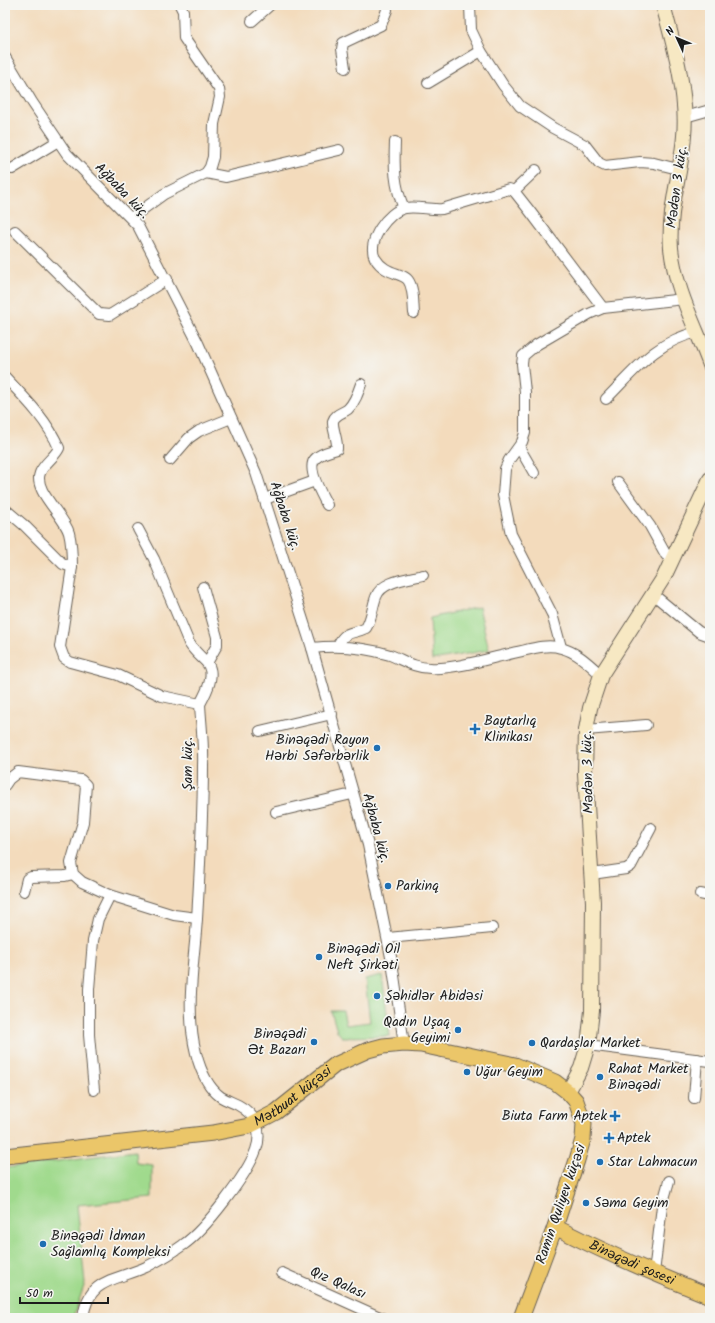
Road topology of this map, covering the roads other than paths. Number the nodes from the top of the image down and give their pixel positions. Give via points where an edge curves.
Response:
1 (270, 5) edge
2 (386, 5) edge
3 (470, 5) edge
4 (663, 5) edge
5 (185, 7) edge
6 (252, 21) dead end
7 (481, 51) junction
8 (5, 57) edge
9 (345, 68) dead end
10 (428, 83) dead end
11 (710, 110) edge
12 (685, 117) junction
13 (58, 141) junction
14 (395, 142) dead end
15 (339, 150) dead end
16 (12, 169) dead end
17 (678, 169) junction
18 (536, 170) dead end
19 (206, 173) junction
20 (514, 191) junction
21 (404, 208) junction
22 (131, 218) junction
23 (15, 231) dead end
24 (167, 279) junction
25 (684, 299) junction
26 (603, 308) junction
27 (414, 313) dead end
28 (698, 332) junction
29 (710, 366) edge
30 (5, 377) edge
31 (361, 384) dead end
32 (606, 399) dead end
33 (231, 418) junction
34 (518, 447) junction
35 (170, 460) dead end
36 (534, 473) dead end
37 (710, 479) edge
38 (315, 481) junction
39 (618, 482) dead end
40 (265, 499) junction
41 (327, 505) dead end
42 (5, 509) edge
43 (138, 529) dead end
44 (673, 560) junction
45 (72, 567) junction
46 (423, 575) dead end
47 (203, 587) dead end
48 (654, 595) junction
49 (710, 636) edge
50 (338, 646) junction
51 (312, 648) junction
52 (561, 648) junction
53 (207, 663) junction
54 (601, 674) junction
55 (200, 704) junction
56 (332, 714) junction
57 (646, 725) dead end
58 (586, 730) junction
59 (260, 731) dead end
60 (5, 785) edge
61 (352, 794) junction
62 (276, 812) dead end
63 (651, 828) dead end
64 (73, 874) junction
65 (592, 874) junction
66 (24, 891) dead end
67 (110, 894) junction
68 (197, 918) junction
69 (492, 928) dead end
70 (388, 938) junction
71 (404, 1044) junction
72 (588, 1045) junction
73 (697, 1059) junction
74 (710, 1061) edge
75 (94, 1090) dead end
76 (568, 1092) junction
77 (694, 1098) dead end
78 (256, 1123) junction
79 (5, 1156) edge
80 (669, 1182) dead end
81 (555, 1227) junction
82 (282, 1273) dead end
83 (654, 1273) junction
84 (710, 1296) edge
85 (83, 1318) edge
86 (382, 1318) edge
87 (521, 1318) edge

1 - 6 street
2 - 9 street via 388,10 381,25 343,43
3 - 7 street via 471,30
4 - 12 street, Mədən 3 küç.
5 - 19 street via 184,38 219,89 213,157
7 - 10 street
7 - 17 street via 520,106 547,125 585,145 599,163 605,166 654,163
8 - 13 street, Ağbaba küç.
11 - 12 street
12 - 17 street, Mədən 3 küç.
13 - 16 street
13 - 22 street, Ağbaba küç. via 79,167
14 - 21 street via 393,172
15 - 19 street via 226,177
17 - 25 street, Mədən 3 küç. via 670,229 673,260
18 - 20 street
19 - 22 street via 164,194
20 - 21 street via 505,190 442,209
20 - 26 street
21 - 27 street via 392,215 382,226 375,236 372,249 375,258 389,272 407,278
22 - 24 street, Ağbaba küç.
23 - 24 street via 99,314 110,315
24 - 33 street, Ağbaba küç.
25 - 26 street
25 - 28 street, Mədən 3 küç.
26 - 34 street via 536,345 523,356 526,424 525,433
28 - 29 street, Mədən 3 küç.
28 - 32 street via 672,339 654,351
30 - 45 street via 26,399 55,438 59,448 40,472 39,483 42,492 60,516 68,532
31 - 38 street via 354,402 332,422 338,440 337,449 317,457 314,461 312,466
33 - 35 street via 199,431 189,438
33 - 40 street, Ağbaba küç.
34 - 36 street
34 - 52 street via 509,460 503,479 507,522 515,545 552,614
37 - 44 street, Mədən 3 küç.
38 - 40 street
38 - 41 street
39 - 44 street via 650,526 666,555
40 - 51 street, Ağbaba küç.
42 - 45 street via 63,564
43 - 53 street via 154,559 189,643
44 - 48 street, Mədən 3 küç.
45 - 55 street via 60,648 64,658 118,676 162,696
46 - 50 street via 380,590 366,628 343,636
47 - 53 street via 217,637 217,645
48 - 49 street via 699,632
48 - 54 street, Mədən 3 küç.
50 - 51 street
50 - 52 street via 385,654 418,667 431,668 547,646
51 - 56 street, Ağbaba küç.
52 - 54 street via 576,655
53 - 55 street via 211,672 210,682
54 - 58 street, Mədən 3 küç.
55 - 68 street, Şam küç. via 203,765
56 - 59 street
56 - 61 street, Ağbaba küç.
57 - 58 street
58 - 65 street, Mədən 3 küç. via 585,773
60 - 64 street via 18,772 81,780 86,785 83,822 71,863
61 - 62 street
61 - 70 street, Ağbaba küç. via 368,846
63 - 65 street via 631,866 626,870
64 - 66 street via 31,877 27,880
64 - 67 street via 82,882
65 - 72 street, Mədən 3 küç. via 592,1011
67 - 68 street via 174,915
67 - 75 street via 98,919 91,962 89,1035
68 - 78 street, Şam küç. via 191,1003 196,1053 210,1086 222,1097 250,1112
69 - 70 street
70 - 71 street, Ağbaba küç.
71 - 76 main road, Mətbuat küçəsi via 421,1045 515,1065 555,1082
71 - 78 main road, Mətbuat küçəsi via 368,1050 335,1065 276,1112
72 - 73 street
72 - 76 street, Mədən 3 küç. via 577,1077
73 - 74 street
73 - 77 street
76 - 81 main road, Ramin Quliyev küçəsi via 576,1100 581,1111 584,1124 583,1139
78 - 79 main road, Mətbuat küçəsi via 213,1133
78 - 85 street via 258,1142 253,1158 210,1220 179,1248 147,1267 98,1287 87,1299
80 - 83 street via 662,1206
81 - 83 main road, Binəqədi şosesi
81 - 87 main road, Ramin Quliyev küçəsi
82 - 86 street, Qız Qalası
83 - 84 main road, Binəqədi şosesi

